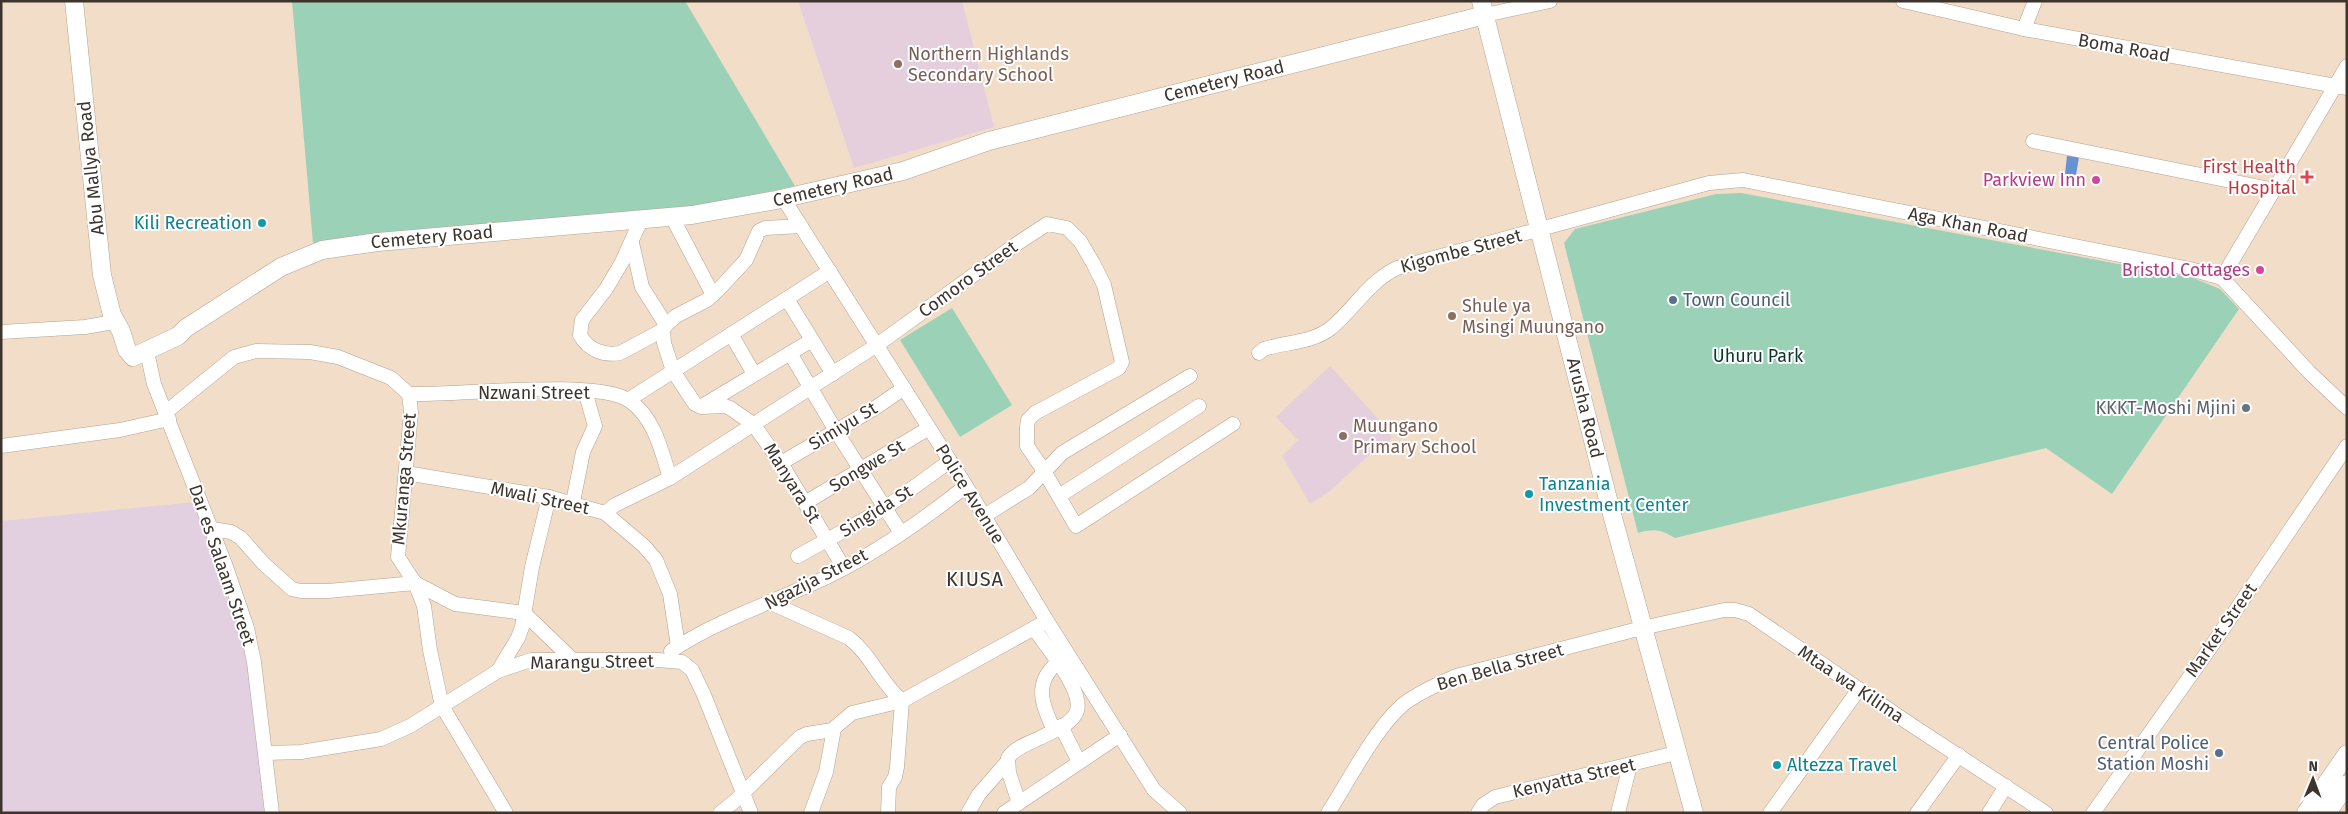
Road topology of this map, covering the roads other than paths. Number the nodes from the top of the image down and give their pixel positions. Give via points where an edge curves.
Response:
1 (74, 1) edge
2 (1550, 1) edge
3 (1903, 1) edge
4 (2035, 1) edge
5 (1483, 8) edge
6 (2024, 29) junction
7 (2347, 66) edge
8 (2341, 87) edge
9 (2033, 141) dead end
10 (2275, 190) junction
11 (783, 198) junction
12 (672, 217) junction
13 (641, 220) junction
14 (801, 226) junction
15 (1540, 230) junction
16 (632, 243) junction
17 (830, 271) junction
18 (2222, 278) junction
19 (713, 295) junction
20 (787, 299) junction
21 (118, 326) junction
22 (665, 328) junction
23 (1, 332) edge
24 (731, 334) junction
25 (812, 340) junction
26 (877, 345) junction
27 (137, 350) junction
28 (790, 353) junction
29 (1259, 353) dead end
30 (674, 371) junction
31 (754, 374) junction
32 (833, 374) junction
33 (1190, 376) dead end
34 (812, 387) junction
35 (904, 388) junction
36 (585, 391) junction
37 (409, 394) junction
38 (628, 400) junction
39 (1199, 406) dead end
40 (701, 407) junction
41 (2347, 408) edge
42 (167, 416) junction
43 (754, 424) junction
44 (1233, 424) dead end
45 (929, 428) junction
46 (836, 431) junction
47 (1, 446) edge
48 (2347, 446) edge
49 (950, 462) junction
50 (781, 463) junction
51 (860, 470) junction
52 (1044, 471) junction
53 (406, 473) junction
54 (670, 478) junction
55 (966, 486) junction
56 (1059, 496) junction
57 (549, 497) junction
58 (572, 502) junction
59 (805, 504) junction
60 (885, 508) junction
61 (605, 513) junction
62 (984, 516) junction
63 (212, 529) junction
64 (901, 533) junction
65 (828, 540) junction
66 (798, 556) dead end
67 (844, 568) junction
68 (415, 583) junction
69 (771, 603) junction
70 (524, 613) junction
71 (1047, 621) junction
72 (1034, 628) junction
73 (1642, 628) junction
74 (678, 646) junction
75 (572, 659) junction
76 (658, 660) junction
77 (1058, 662) junction
78 (498, 672) junction
79 (1859, 689) junction
80 (902, 701) junction
81 (442, 706) junction
82 (1058, 728) junction
83 (834, 729) junction
84 (1120, 735) junction
85 (266, 753) junction
86 (1676, 753) junction
87 (2347, 754) edge
88 (1959, 755) junction
89 (1008, 761) junction
90 (1079, 762) junction
91 (1630, 765) junction
92 (2347, 784) edge
93 (2006, 786) junction
94 (743, 793) junction
95 (1019, 803) junction
96 (502, 811) edge
97 (721, 812) edge
98 (272, 813) edge
99 (739, 813) edge
100 (751, 813) edge
101 (811, 813) edge
102 (888, 813) edge
103 (968, 813) edge
104 (1004, 813) edge
105 (1180, 813) edge
106 (1328, 813) edge
107 (1478, 813) edge
108 (1618, 813) edge
109 (1694, 813) edge
110 (1770, 813) edge
111 (1916, 813) edge
112 (1989, 813) edge
113 (2046, 813) edge
114 (2093, 813) edge
115 (2306, 813) edge
116 (2327, 813) edge

1 - 21 main road, Abu Mallya Road via 102,276
2 - 5 street
3 - 6 street, Boma Road
4 - 6 street
5 - 11 main road, Cemetery Road via 989,141 903,171
5 - 15 main road, Arusha Road
6 - 8 street, Boma Road
7 - 8 street
8 - 10 street
9 - 10 street
10 - 18 street
11 - 12 main road, Cemetery Road
11 - 14 street, Police Avenue
12 - 13 main road, Cemetery Road
12 - 19 street
13 - 16 street
13 - 27 main road, Cemetery Road via 387,241 322,250 280,267 178,336
14 - 17 street, Police Avenue
14 - 19 street via 759,231 746,260
15 - 18 street, Aga Khan Road via 1709,183 1743,180
15 - 29 street, Kigombe Street via 1397,268 1373,283 1322,334
15 - 73 main road, Arusha Road
16 - 22 street via 642,287
16 - 22 street via 606,289 582,320 580,335 599,352 613,355
17 - 20 street
17 - 26 street, Police Avenue
18 - 41 street
19 - 22 street via 676,316
20 - 24 street
20 - 25 street
21 - 23 street
21 - 27 main road via 134,335
22 - 30 street via 664,343
24 - 30 street
24 - 31 street
25 - 28 street
25 - 32 street
26 - 32 street, Comoro Street
26 - 35 street, Police Avenue
26 - 52 street, Comoro Street via 1037,230 1048,224 1067,228 1080,241 1104,285 1122,362 1119,368 1035,413 1028,420 1027,446
27 - 42 street, Dar es Salaam Street
28 - 31 street
28 - 34 street
30 - 38 street
30 - 40 street via 691,399
31 - 40 street
32 - 34 street, Comoro Street
33 - 52 street via 1062,452
34 - 43 street, Comoro Street
34 - 46 street
35 - 45 street, Police Avenue
35 - 46 street, Simiyu St
36 - 37 street, Nzwani Street
36 - 38 street, Nzwani Street
36 - 58 street via 595,426 582,452
37 - 42 street, Mkuranga Street via 391,378 338,357 310,352 256,351 234,357
37 - 53 street, Mkuranga Street via 411,412
38 - 54 street via 651,424
39 - 56 street
40 - 43 street via 725,406
42 - 47 street, Mkuranga Street via 120,430
42 - 63 street, Dar es Salaam Street
43 - 50 street, Manyara St
43 - 54 street, Comoro Street
44 - 56 street via 1076,526
45 - 49 street, Police Avenue
45 - 51 street, Songwe St
46 - 50 street, Simiyu St
46 - 51 street
48 - 114 street, Market Street
49 - 55 street, Police Avenue
49 - 60 street, Singida St
50 - 59 street, Manyara St
51 - 59 street, Songwe St
51 - 60 street
52 - 56 street
52 - 62 street via 1029,488
53 - 57 street, Mwali Street
53 - 68 street, Mkuranga Street via 398,557
54 - 61 street, Comoro Street
55 - 62 street, Police Avenue
55 - 64 street, Ngazija Street
57 - 58 street, Mwali Street
57 - 70 street
58 - 61 street, Mwali Street
59 - 65 street, Manyara St
60 - 64 street
60 - 65 street, Singida St
61 - 74 street, Mwali Street via 638,540 656,560 670,594
62 - 71 street, Police Avenue
63 - 68 street via 231,532 241,538 264,564 300,591 358,590
63 - 85 street, Dar es Salaam Street via 247,628
64 - 67 street, Ngazija Street
65 - 66 street, Singida St
65 - 67 street, Manyara St
67 - 69 street, Ngazija Street
68 - 70 street via 455,604
68 - 81 street, Mkuranga Street via 424,606
69 - 74 street, Ngazija Street
69 - 80 street via 849,638
70 - 75 street
70 - 78 street via 518,638
71 - 72 street
71 - 84 street, Police Avenue
72 - 77 street
72 - 80 street
73 - 79 street, Mtaa wa Kilima via 1735,610 1748,614
73 - 86 main road, Arusha Road
73 - 106 street, Ben Bella Street via 1456,676 1428,688 1404,703 1376,736
74 - 76 street, Ngazija Street
75 - 76 street, Marangu Street
75 - 78 street, Marangu Street via 530,660
76 - 94 street, Marangu Street via 682,662 692,670
77 - 82 street via 1047,672 1041,695 1045,711
77 - 82 street via 1078,701 1078,708 1074,717
78 - 81 street, Marangu Street
79 - 88 street, Mtaa wa Kilima
79 - 110 street
80 - 83 street via 852,713
80 - 102 street via 897,766 889,787
81 - 85 street, Marangu Street via 381,739 302,752
81 - 96 street, Mkuranga Street
82 - 89 street via 1016,751
82 - 90 street
83 - 94 street via 800,737
83 - 101 street via 828,766
84 - 90 street
84 - 105 street, Police Avenue via 1154,790
85 - 98 street, Dar es Salaam Street
86 - 91 street, Kenyatta Street
86 - 109 main road, Arusha Road
87 - 115 main road
88 - 93 street, Mtaa wa Kilima
88 - 111 street
89 - 95 street
89 - 103 street via 979,794
90 - 95 street
91 - 107 street, Kenyatta Street via 1496,797 1483,805
91 - 108 street
92 - 116 main road
93 - 112 street
93 - 113 street, Mtaa wa Kilima
94 - 97 street
94 - 100 street, Marangu Street
95 - 104 street
97 - 99 street

